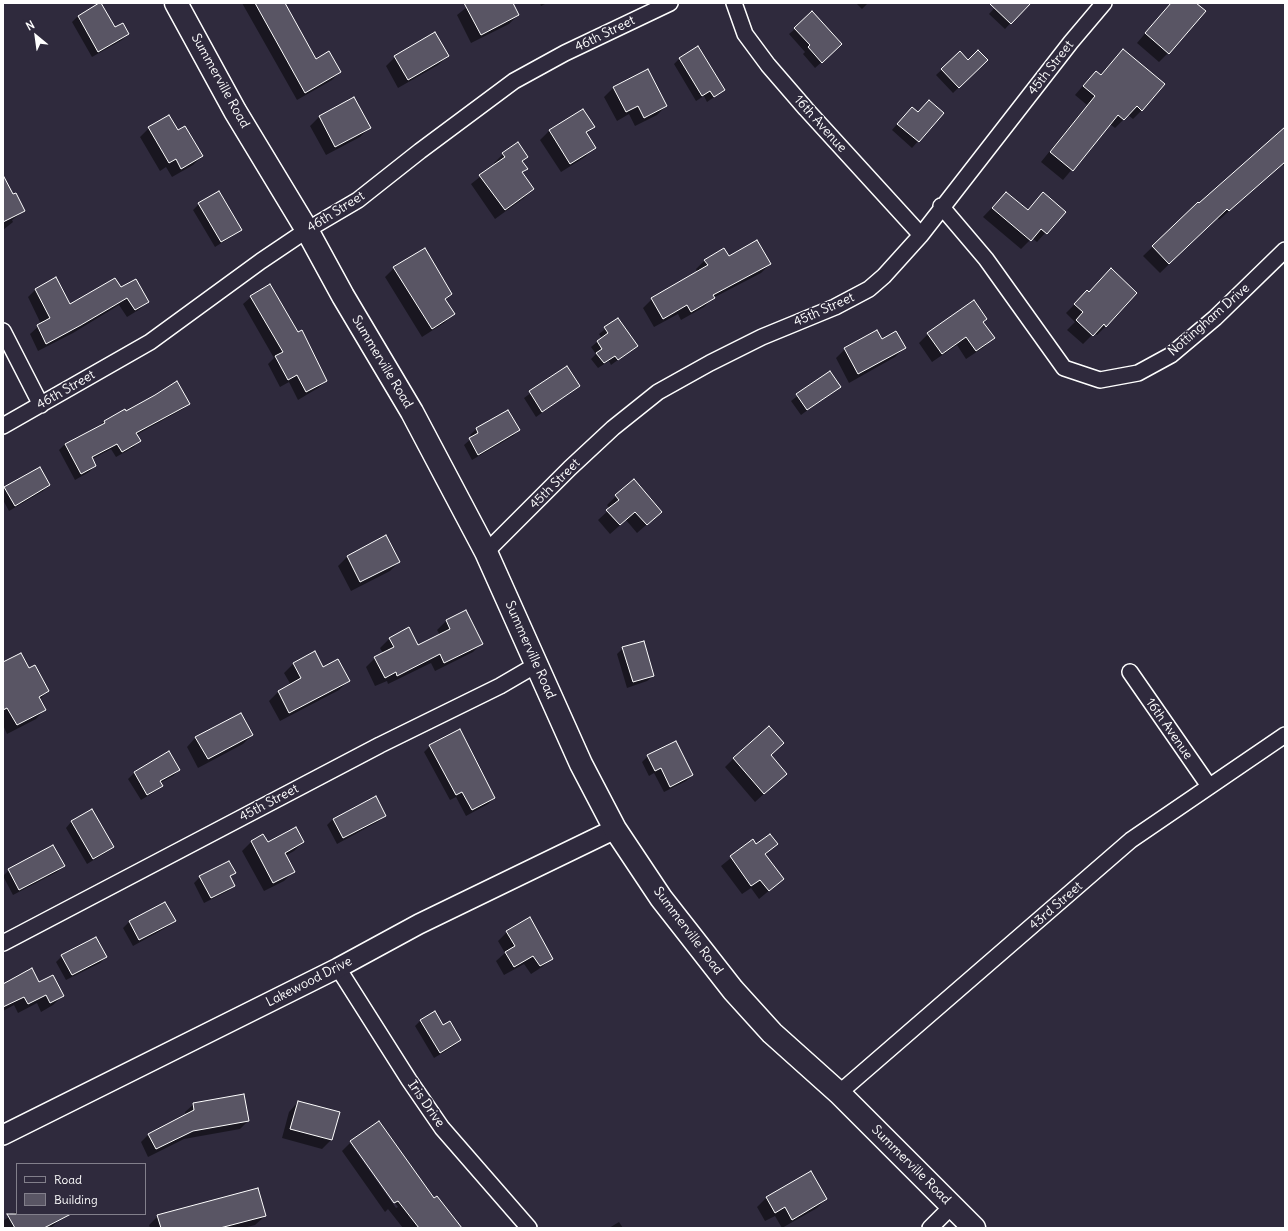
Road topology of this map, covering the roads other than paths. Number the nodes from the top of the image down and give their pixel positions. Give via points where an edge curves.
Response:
1 (176, 3) edge
2 (670, 3) edge
3 (734, 3) edge
4 (1104, 3) edge
5 (941, 206) junction
6 (307, 230) junction
7 (921, 235) junction
8 (1285, 250) edge
9 (3, 330) edge
10 (41, 405) junction
11 (3, 426) edge
12 (486, 552) junction
13 (536, 665) junction
14 (1130, 672) dead end
15 (1285, 735) edge
16 (1209, 786) junction
17 (615, 829) junction
18 (3, 943) edge
19 (338, 968) junction
20 (839, 1094) junction
21 (3, 1135) edge
22 (952, 1206) junction
23 (529, 1228) edge
24 (930, 1228) edge
25 (974, 1228) edge

1 - 6 main road, Summerville Road via 236,111
2 - 6 street, 46th Street via 565,53 514,81 358,200
3 - 7 street, 16th Avenue via 746,34 768,66
4 - 5 street, 45th Street
5 - 7 street, 45th Street
5 - 8 street, Nottingham Drive via 986,259 1064,368 1100,380 1138,374 1171,355 1215,318
6 - 10 street, 46th Street via 150,342
6 - 12 main road, Summerville Road via 412,412
7 - 12 street, 45th Street via 869,289 835,307 762,337 658,392 613,428 570,468
9 - 10 street
10 - 11 street, 46th Street
12 - 13 main road, Summerville Road
13 - 17 main road, Summerville Road via 581,764
13 - 18 street, 45th Street
14 - 16 street, 16th Avenue
15 - 16 street, 43rd Street
16 - 20 street, 43rd Street via 1131,840
17 - 19 street, Lakewood Drive via 419,924
17 - 20 main road, Summerville Road via 661,898 733,990 772,1033
19 - 21 street, Lakewood Drive
19 - 23 street, Iris Drive via 442,1128
20 - 22 main road, Summerville Road
22 - 24 street
22 - 25 main road, Summerville Road

